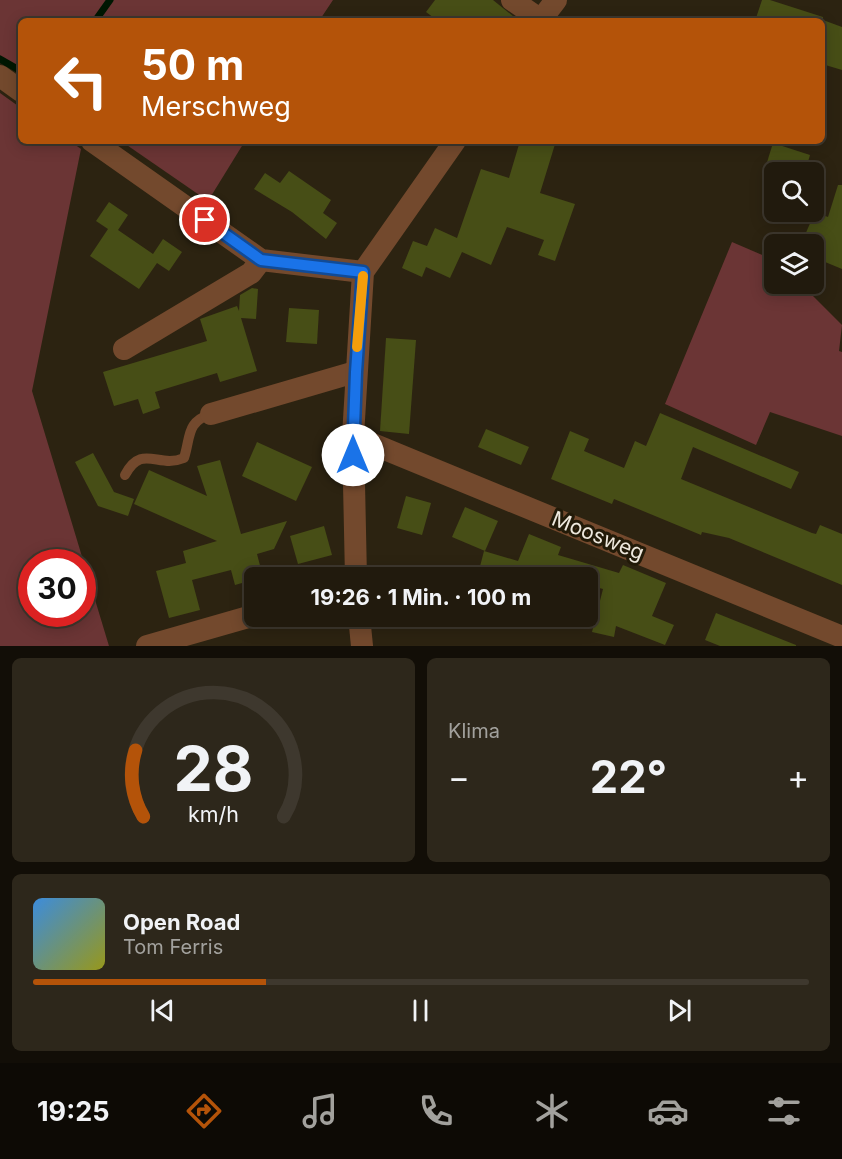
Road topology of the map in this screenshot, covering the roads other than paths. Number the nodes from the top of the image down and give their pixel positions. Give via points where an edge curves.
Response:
1 (512, 0) edge
2 (556, 0) edge
3 (536, 18) edge
4 (542, 18) edge
5 (0, 76) edge
6 (18, 89) edge
7 (96, 144) edge
8 (453, 144) edge
9 (261, 260) junction
10 (363, 272) junction
11 (124, 349) dead end
12 (356, 372) junction
13 (211, 414) joint
14 (353, 436) junction
15 (125, 475) dead end
16 (356, 567) edge
17 (244, 618) edge
18 (360, 627) edge
19 (842, 637) edge
20 (147, 646) edge
21 (363, 646) edge

1 - 3 street
2 - 4 street
5 - 6 street
7 - 9 street
8 - 10 street
9 - 10 street
9 - 11 street via 251,273
10 - 12 street
12 - 13 street
12 - 14 street
13 - 15 lane via 198,418 192,426 184,458 174,462 141,458 132,462
14 - 16 street
14 - 19 street, Moosweg
17 - 20 street
18 - 21 street

